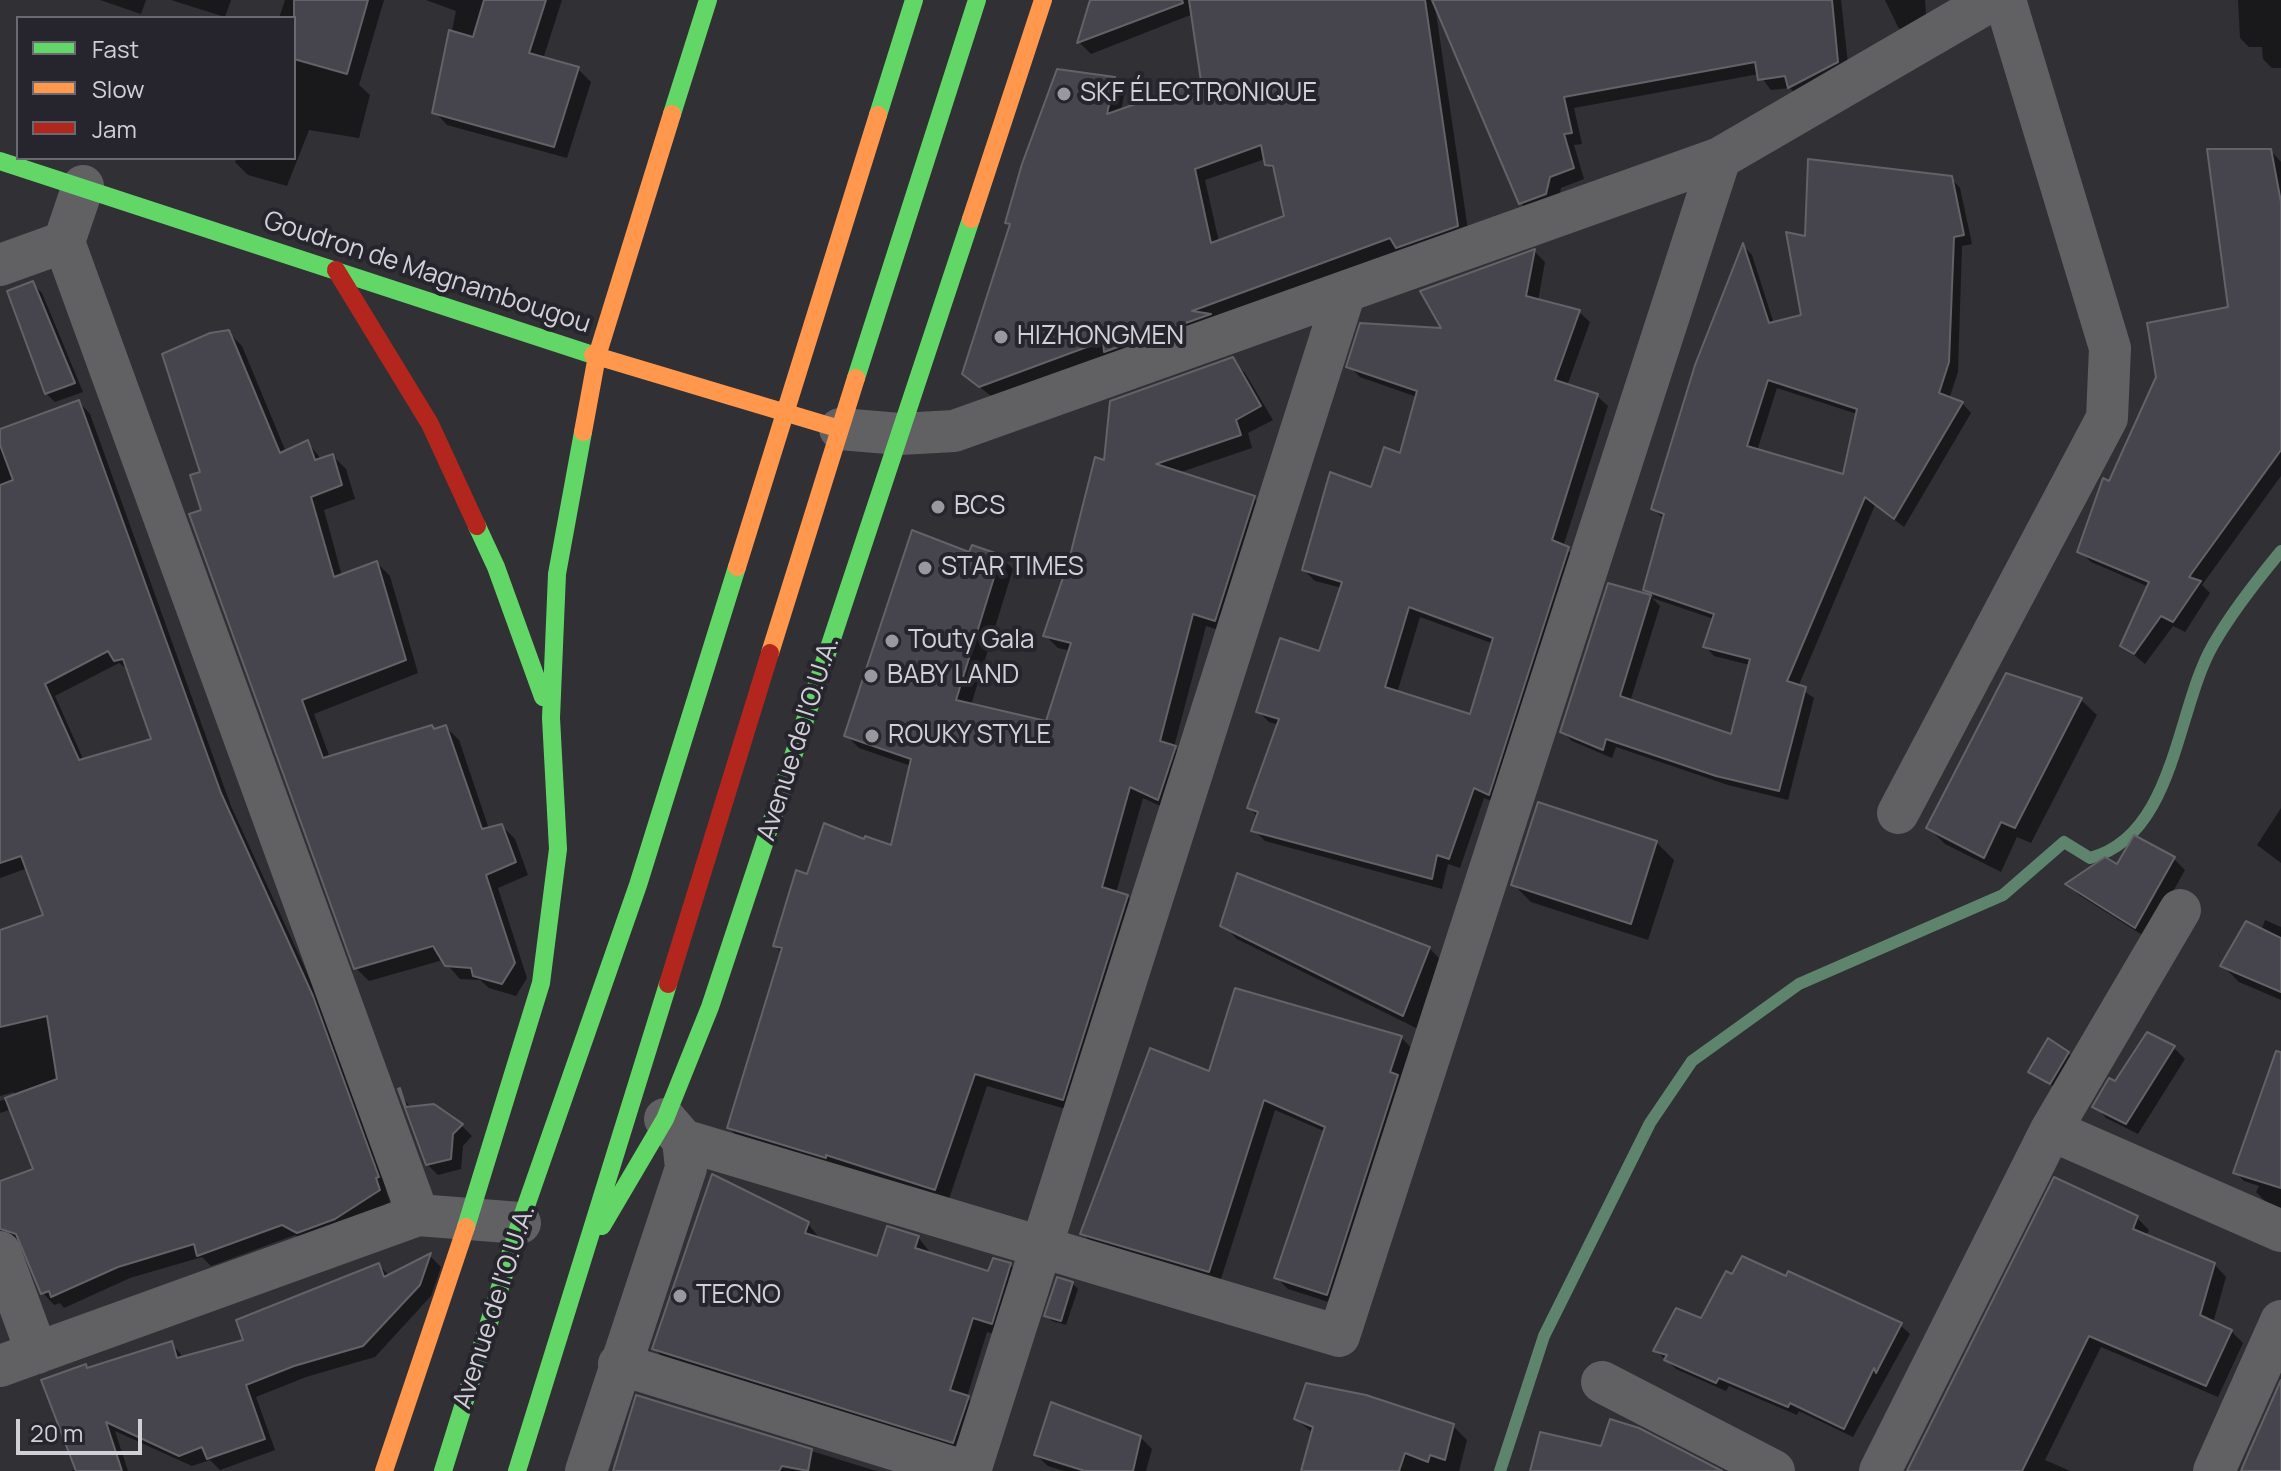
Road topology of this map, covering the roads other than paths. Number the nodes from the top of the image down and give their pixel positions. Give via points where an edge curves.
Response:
1 (708, 0) edge
2 (914, 0) edge
3 (977, 0) edge
4 (1043, 0) edge
5 (1992, 0) edge
6 (2005, 0) edge
7 (1720, 158) junction
8 (0, 161) edge
9 (83, 186) junction
10 (64, 242) junction
11 (0, 265) edge
12 (336, 270) junction
13 (1345, 292) junction
14 (597, 356) junction
15 (785, 412) junction
16 (840, 429) junction
17 (900, 434) junction
18 (551, 718) junction
19 (1898, 813) dead end
20 (2180, 910) dead end
21 (674, 1129) junction
22 (2051, 1130) junction
23 (418, 1215) junction
24 (469, 1218) junction
25 (520, 1223) junction
26 (2281, 1231) edge
27 (1041, 1247) junction
28 (0, 1252) edge
29 (584, 1257) junction
30 (2281, 1321) edge
31 (18, 1360) edge
32 (619, 1364) junction
33 (1602, 1382) dead end
34 (384, 1471) edge
35 (443, 1471) edge
36 (517, 1471) edge
37 (586, 1471) edge
38 (964, 1471) edge
39 (970, 1471) edge
40 (1774, 1471) edge
41 (1880, 1471) edge
42 (2214, 1471) edge

1 - 14 main road, Avenue de l'O.U.A.
2 - 15 main road, Avenue de l'O.U.A.
3 - 16 main road, Avenue de l'O.U.A.
4 - 17 main road, Avenue de l'O.U.A.
5 - 7 street
6 - 19 street via 2110,348 2107,418
7 - 13 street
7 - 27 street via 1339,1336
8 - 9 main road, Goudron de Magnambougou
9 - 10 street
9 - 12 main road, Goudron de Magnambougou
10 - 11 street
10 - 23 street
12 - 14 main road, Goudron de Magnambougou
12 - 18 main road via 430,424 496,567
13 - 17 street via 954,431
13 - 27 street
14 - 15 main road, Goudron de Magnambougou
14 - 18 main road, Avenue de l'O.U.A. via 557,574
15 - 16 main road, Goudron de Magnambougou
15 - 25 main road, Avenue de l'O.U.A. via 638,885
16 - 17 street
16 - 29 main road, Avenue de l'O.U.A.
17 - 21 main road, Avenue de l'O.U.A.
18 - 24 main road, Avenue de l'O.U.A. via 558,849 541,983
20 - 22 street
21 - 27 street
21 - 29 main road
21 - 32 street, Avenue de l'O.U.A. via 686,1168
22 - 26 street
22 - 41 street
23 - 24 street
23 - 31 street
24 - 25 street
24 - 34 main road, Avenue de l'O.U.A.
25 - 35 main road, Avenue de l'O.U.A.
27 - 39 street
28 - 31 street
29 - 36 main road, Avenue de l'O.U.A.
30 - 42 street
32 - 37 street, Avenue de l'O.U.A.
32 - 38 street
33 - 40 street

